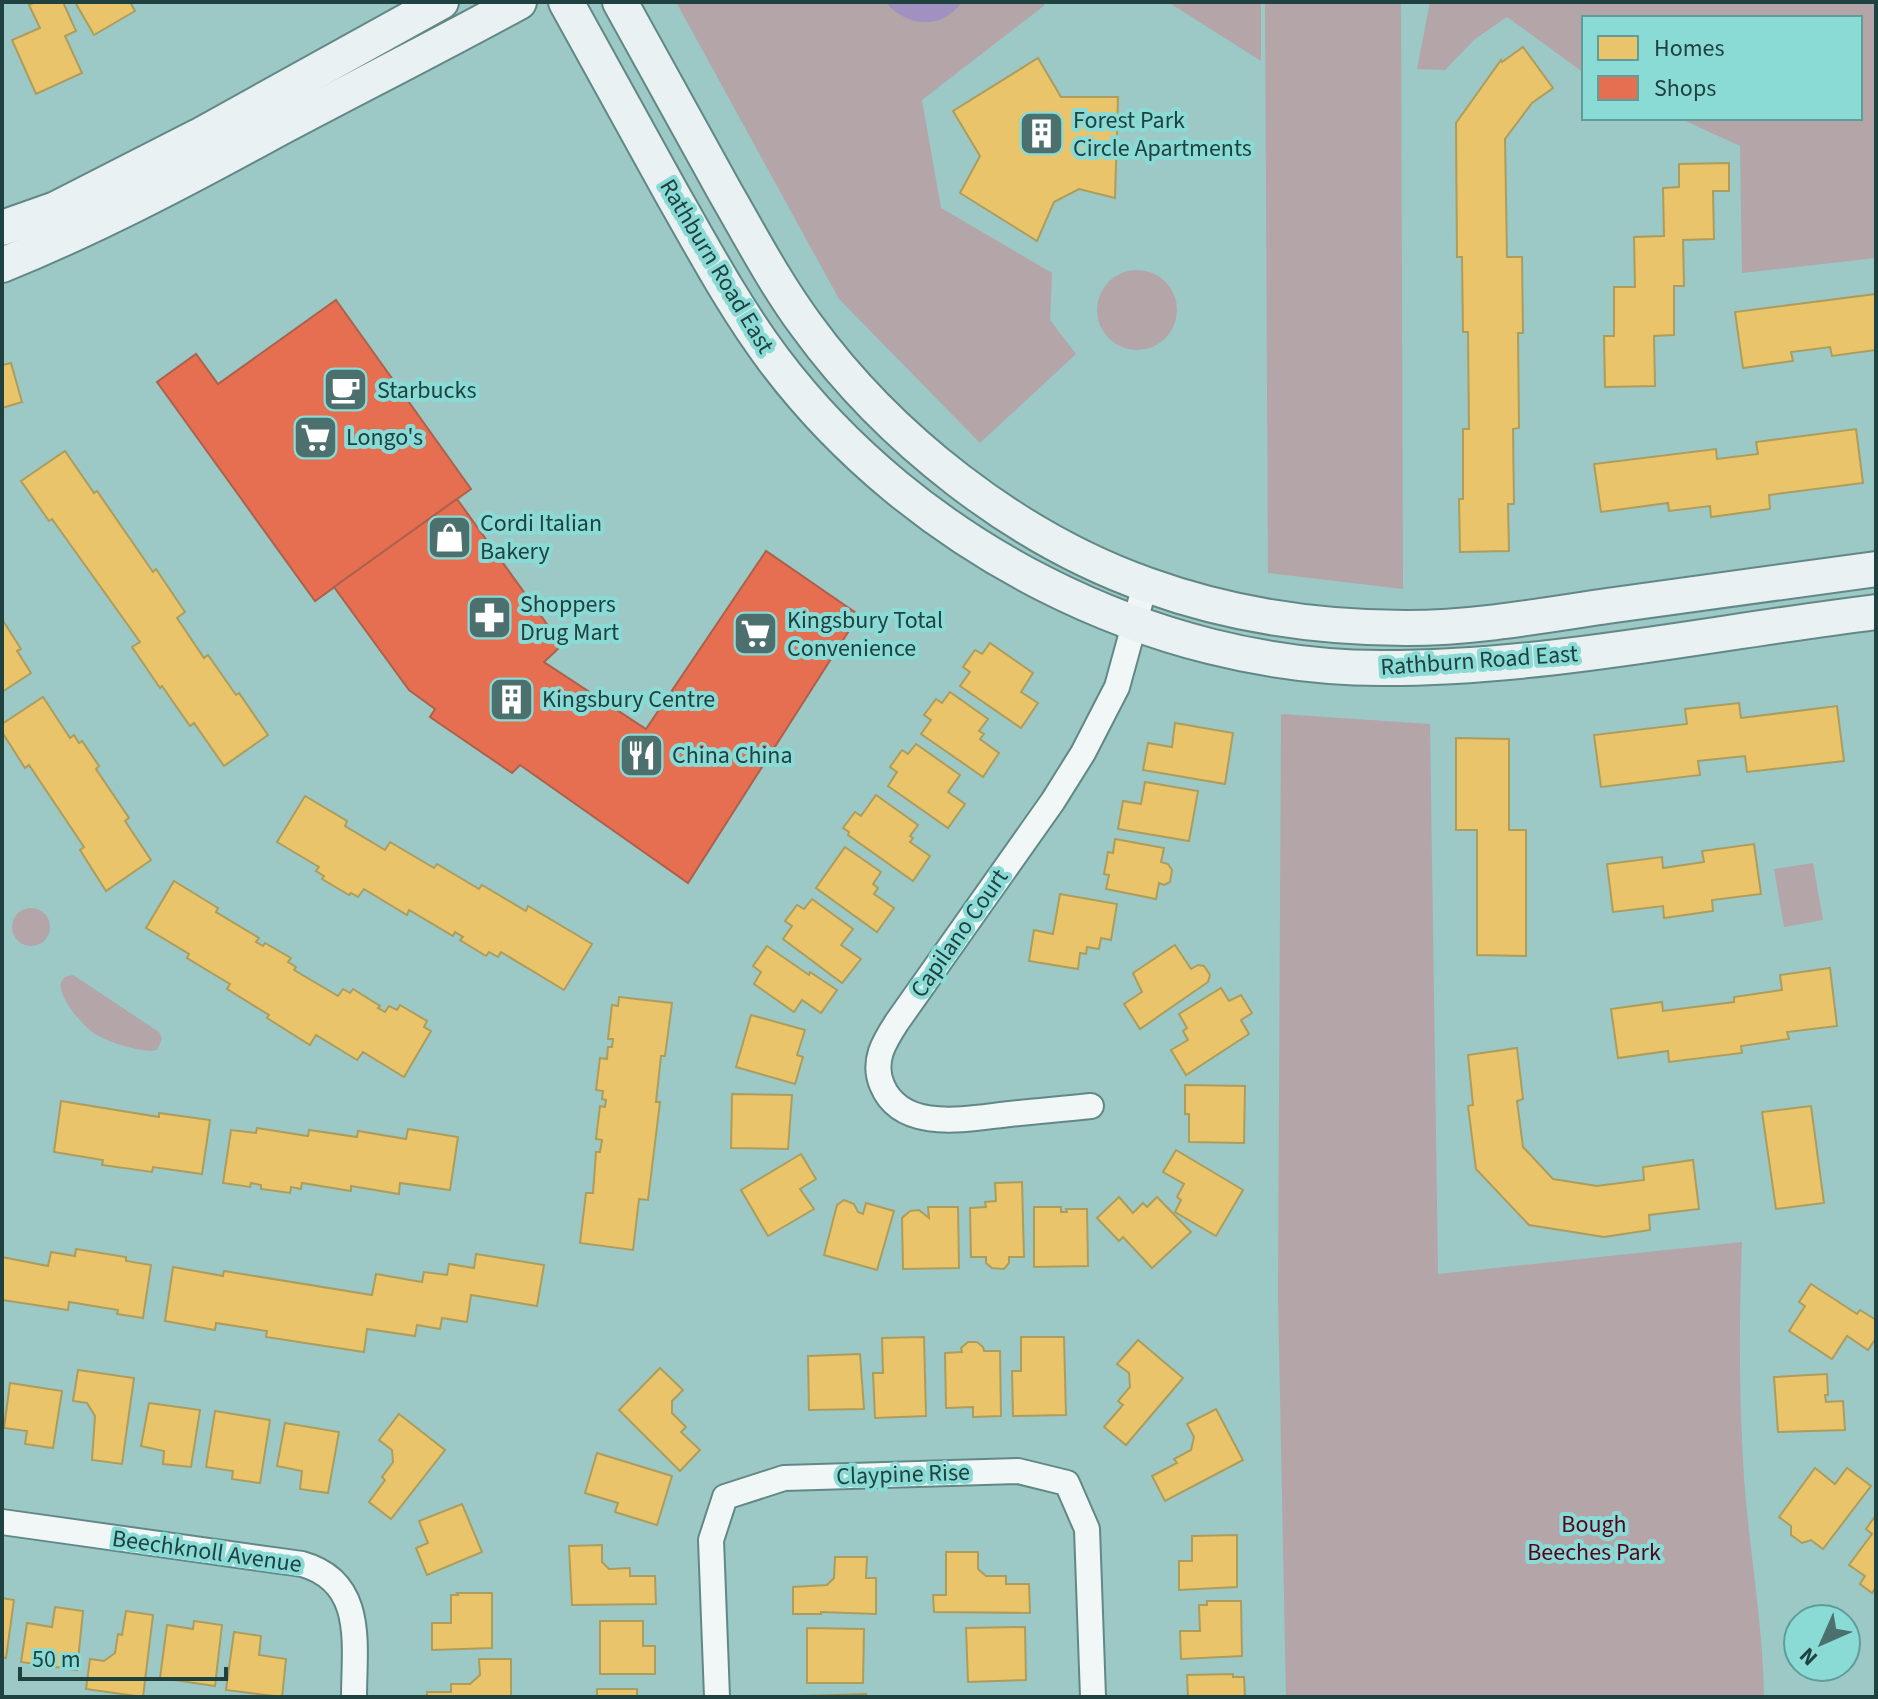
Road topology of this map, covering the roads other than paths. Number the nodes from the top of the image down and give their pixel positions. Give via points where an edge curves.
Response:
1 (441, 2) edge
2 (519, 2) edge
3 (566, 2) edge
4 (620, 2) edge
5 (2, 228) edge
6 (2, 265) edge
7 (1876, 569) edge
8 (1145, 585) junction
9 (1876, 612) edge
10 (1135, 624) junction
11 (1091, 1106) dead end
12 (2, 1522) edge
13 (354, 1697) edge
14 (717, 1697) edge
15 (1093, 1697) edge

1 - 5 street via 199,136 56,209
2 - 6 street via 173,187
3 - 10 street, Rathburn Road East via 741,313 775,362 838,434 900,490 980,548
4 - 8 street, Rathburn Road East via 758,250 836,364 897,428 978,494 1092,562
7 - 8 street, Rathburn Road East via 1411,628 1308,624
8 - 10 street, Capilano Court
9 - 10 street, Rathburn Road East via 1557,656 1394,668 1266,659
10 - 11 street, Capilano Court via 1117,687 1083,753 897,1022 878,1061 889,1097 903,1110 929,1118
12 - 13 street, Beechknoll Avenue via 317,1568 336,1582 351,1609
14 - 15 street, Claypine Rise via 711,1540 725,1497 784,1478 1018,1471 1067,1483 1087,1529

